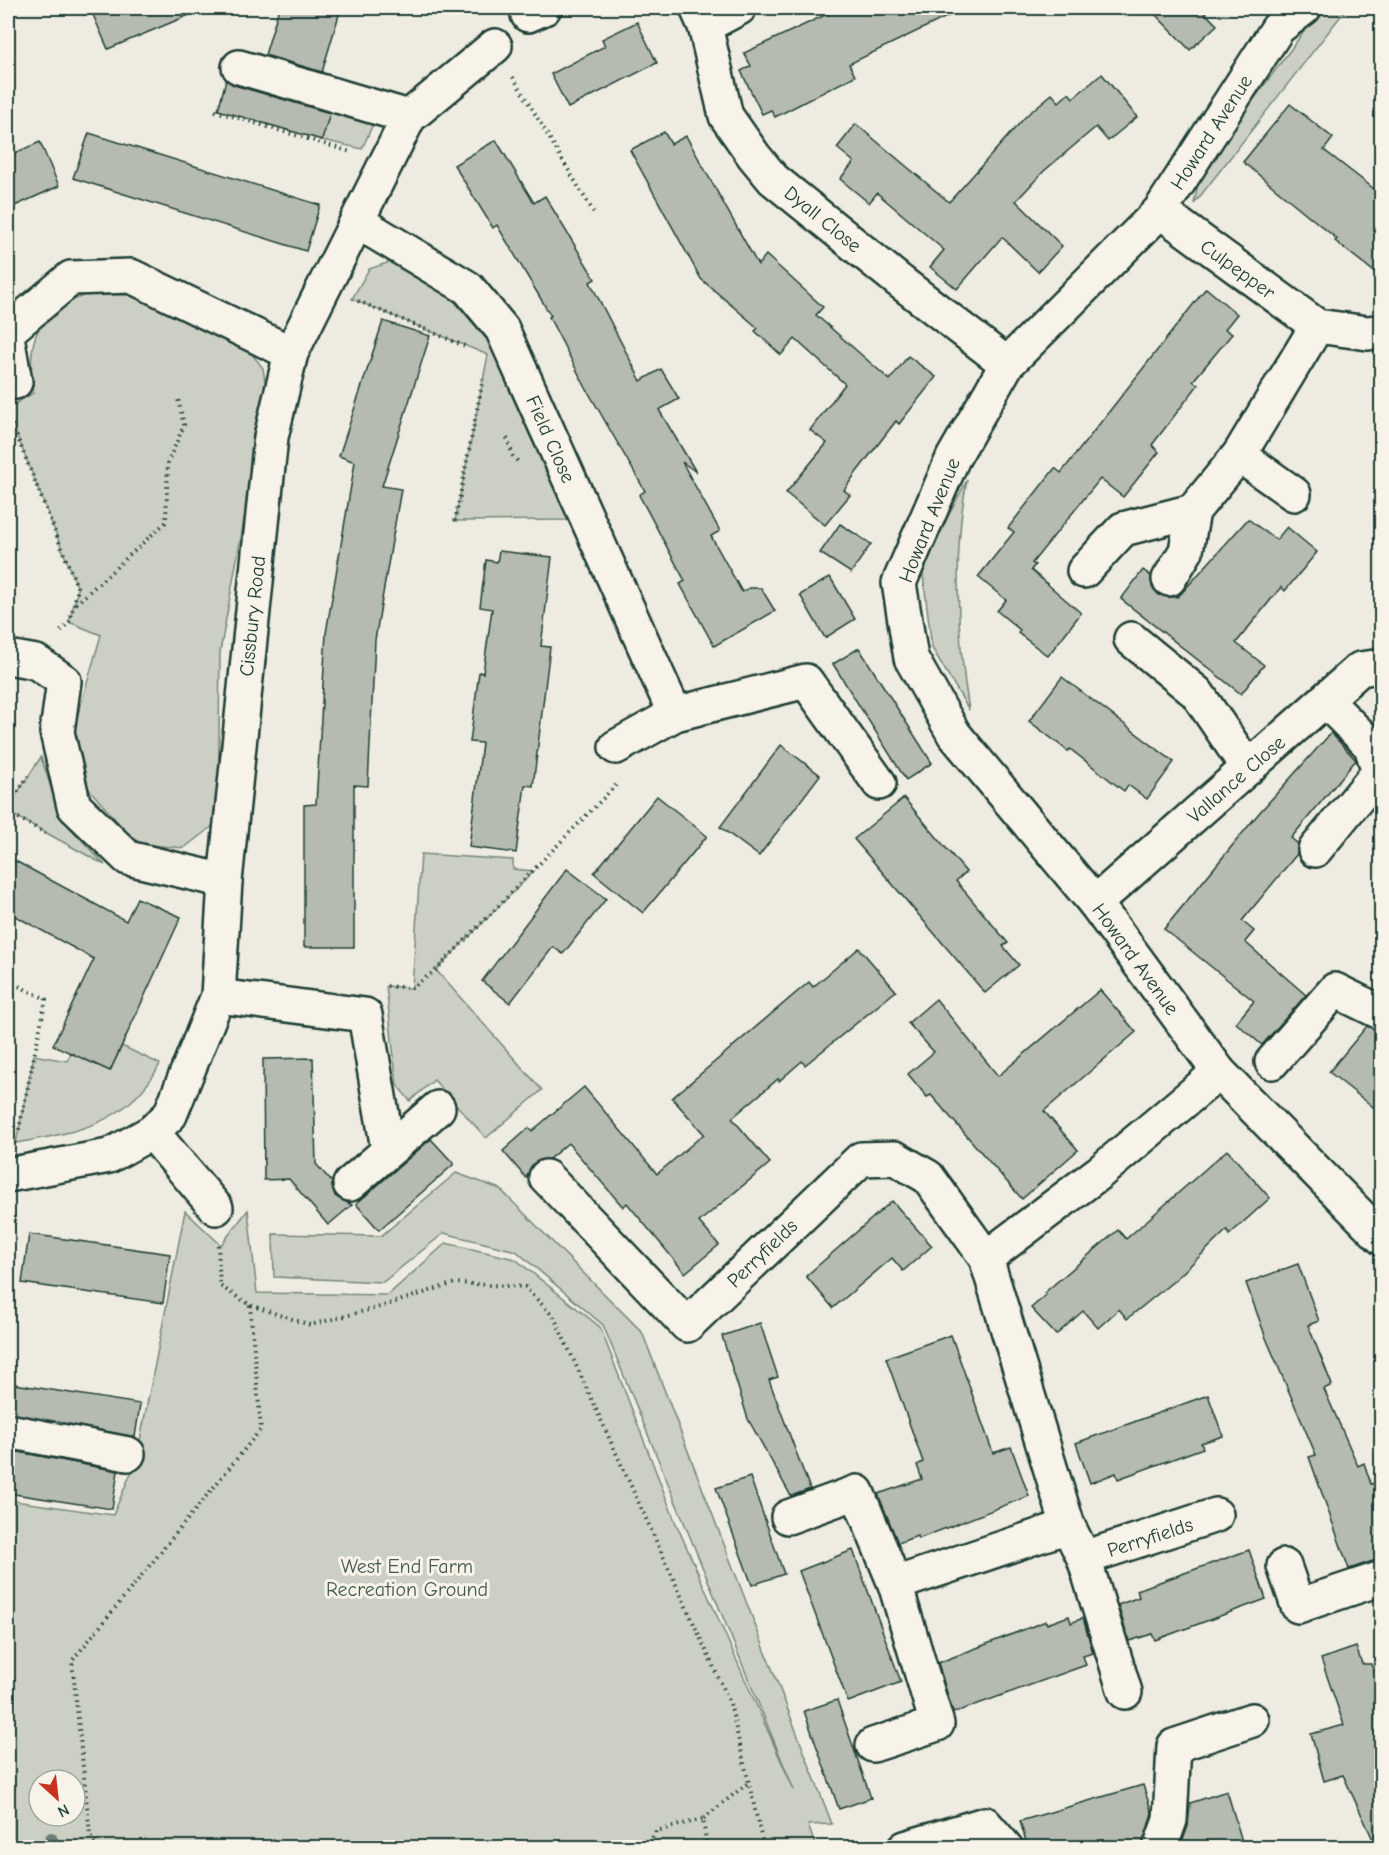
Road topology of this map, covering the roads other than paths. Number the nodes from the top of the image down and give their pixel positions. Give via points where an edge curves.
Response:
1 (739, 8) edge
2 (1304, 8) edge
3 (701, 17) edge
4 (1268, 18) edge
5 (495, 46) road end
6 (239, 68) dead end
7 (409, 117) junction
8 (1160, 211) junction
9 (358, 222) junction
10 (1317, 326) junction
11 (8, 331) edge
12 (1382, 331) edge
13 (8, 342) edge
14 (291, 353) junction
15 (1007, 364) junction
16 (15, 382) dead end
17 (1239, 455) junction
18 (1294, 494) dead end
19 (1192, 511) junction
20 (1084, 571) dead end
21 (1169, 579) dead end
22 (1150, 644) dead end
23 (22, 660) edge
24 (1382, 666) edge
25 (1325, 700) junction
26 (675, 714) junction
27 (616, 747) road end
28 (1248, 768) junction
29 (879, 783) dead end
30 (1314, 850) dead end
31 (225, 881) junction
32 (1095, 903) junction
33 (218, 996) junction
34 (1382, 1013) edge
35 (1272, 1062) dead end
36 (1219, 1072) junction
37 (438, 1108) dead end
38 (152, 1132) junction
39 (388, 1149) junction
40 (12, 1174) edge
41 (546, 1177) dead end
42 (350, 1184) dead end
43 (216, 1208) road end
44 (1382, 1238) edge
45 (986, 1258) junction
46 (8, 1431) edge
47 (128, 1454) dead end
48 (1216, 1515) dead end
49 (788, 1517) dead end
50 (1068, 1526) junction
51 (1084, 1558) junction
52 (1284, 1566) dead end
53 (1382, 1578) edge
54 (895, 1584) junction
55 (1125, 1692) dead end
56 (1252, 1720) dead end
57 (873, 1745) dead end
58 (1165, 1834) edge
59 (905, 1848) edge
60 (1006, 1848) edge

1 - 3 street, Dyall Close
2 - 4 street, Howard Avenue
3 - 15 street, Dyall Close via 726,116 773,179
4 - 8 street, Howard Avenue
5 - 7 street, Cissbury Road
6 - 7 street
7 - 9 street, Cissbury Road
8 - 10 street, Culpepper
8 - 15 street, Howard Avenue
9 - 14 street, Cissbury Road
9 - 26 street, Field Close via 468,288 502,329
10 - 12 street, Culpepper via 1368,333
10 - 17 street
11 - 14 street via 71,278 131,276
13 - 16 street
14 - 31 street, Cissbury Road via 271,436
15 - 32 street, Howard Avenue via 953,458 899,582 912,658 954,734
17 - 18 street
17 - 19 street
19 - 20 street via 1123,529
19 - 21 street via 1186,551
22 - 28 street via 1197,693
23 - 31 street via 64,681 57,732 74,806 128,858
24 - 25 street, Vallance Close via 1360,669
25 - 28 street, Vallance Close
25 - 30 street via 1371,746 1379,772
26 - 27 street
26 - 29 street via 806,681
28 - 32 street, Vallance Close
31 - 33 street, Cissbury Road
32 - 36 street, Howard Avenue
33 - 38 street, Cissbury Road via 170,1115
33 - 39 street via 365,1015
34 - 35 street via 1335,990
36 - 44 street, Howard Avenue
36 - 45 street via 1100,1172
37 - 39 street
38 - 40 street, Cissbury Road via 109,1156
38 - 43 street
39 - 42 street
41 - 45 street, Perryfields via 687,1325 861,1159 895,1158 928,1177
45 - 50 street, Perryfields
46 - 47 street
48 - 51 street, Perryfields
49 - 54 street via 857,1492
50 - 51 street, Perryfields
50 - 54 street
51 - 55 street
52 - 53 street via 1299,1606
54 - 57 street via 937,1724
56 - 58 street via 1174,1746
59 - 60 street via 985,1824

